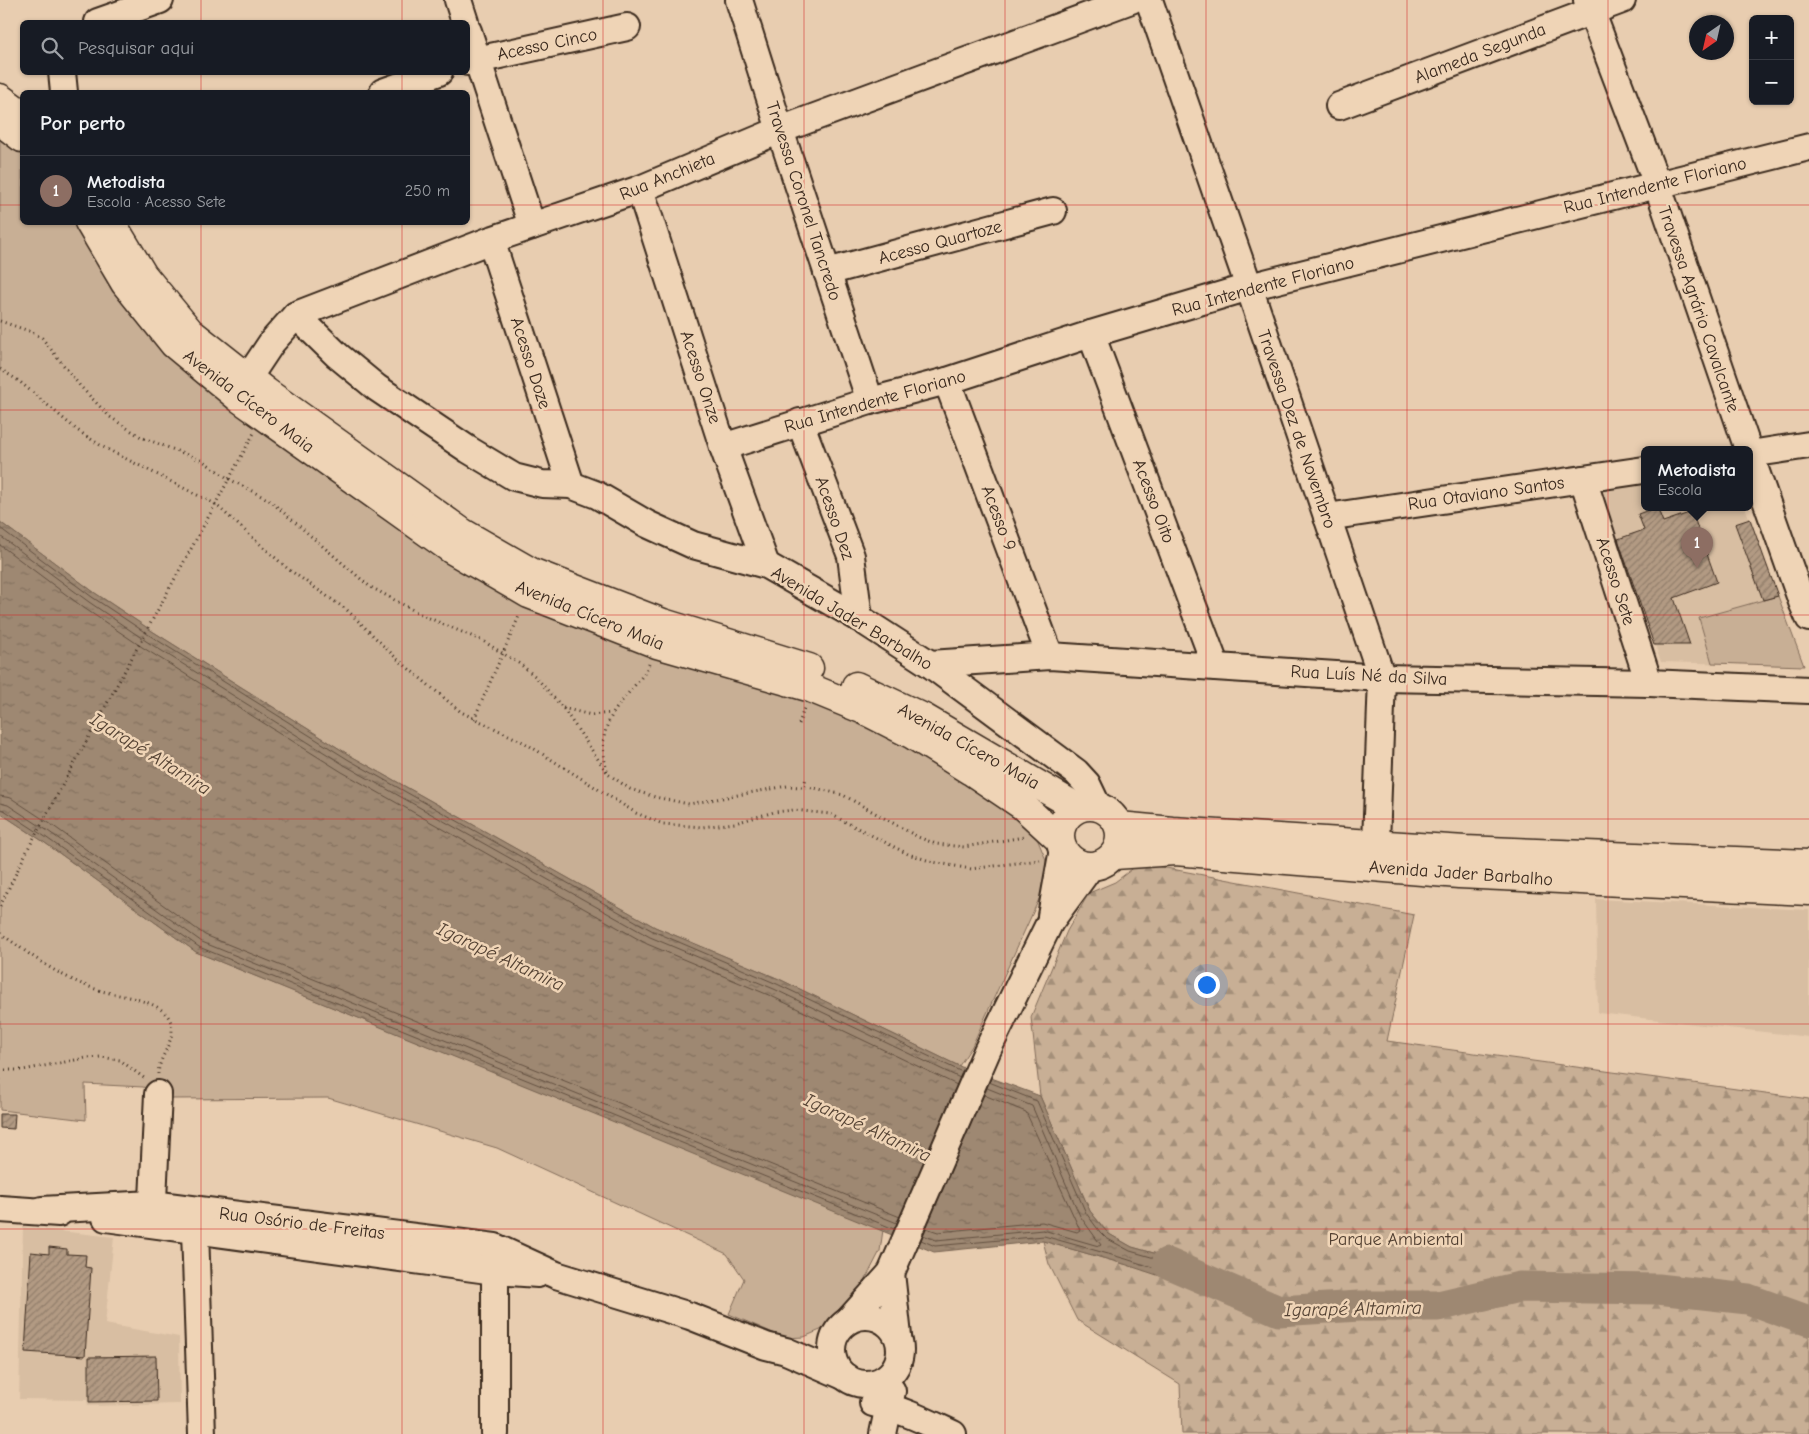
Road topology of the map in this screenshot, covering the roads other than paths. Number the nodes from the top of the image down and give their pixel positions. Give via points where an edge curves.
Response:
1 (160, 0) edge
2 (458, 0) edge
3 (739, 0) edge
4 (1131, 0) edge
5 (1148, 0) edge
6 (1622, 0) edge
7 (1589, 6) edge
8 (104, 20) edge
9 (464, 20) edge
10 (626, 27) dead end
11 (470, 46) edge
12 (472, 61) edge
13 (62, 75) edge
14 (431, 75) edge
15 (64, 90) edge
16 (389, 90) edge
17 (0, 98) edge
18 (1339, 106) dead end
19 (20, 113) edge
20 (0, 121) edge
21 (780, 130) junction
22 (20, 136) edge
23 (1809, 147) edge
24 (1657, 184) junction
25 (640, 189) junction
26 (1053, 211) dead end
27 (91, 225) edge
28 (113, 225) edge
29 (532, 226) junction
30 (492, 240) junction
31 (827, 272) junction
32 (1249, 287) junction
33 (296, 315) junction
34 (1091, 334) junction
35 (947, 381) junction
36 (243, 388) junction
37 (870, 401) junction
38 (800, 422) junction
39 (1809, 445) edge
40 (1747, 446) edge
41 (724, 447) junction
42 (1753, 454) edge
43 (1753, 462) edge
44 (1641, 470) edge
45 (1583, 479) junction
46 (571, 485) junction
47 (1327, 517) junction
48 (766, 565) junction
49 (1807, 607) edge
50 (859, 618) junction
51 (1050, 656) junction
52 (930, 664) junction
53 (1216, 667) junction
54 (1382, 678) junction
55 (1649, 683) junction
56 (1809, 690) edge
57 (1088, 807) junction
58 (1119, 826) junction
59 (1057, 850) junction
60 (1378, 856) junction
61 (1103, 860) junction
62 (1809, 864) edge
63 (1809, 891) edge
64 (1050, 922) junction
65 (158, 1093) road end
66 (0, 1209) edge
67 (152, 1214) junction
68 (195, 1231) junction
69 (495, 1259) junction
70 (893, 1267) junction
71 (842, 1328) junction
72 (899, 1347) junction
73 (786, 1351) junction
74 (872, 1406) edge
75 (202, 1434) edge
76 (495, 1434) edge
77 (953, 1434) edge

1 - 8 street
2 - 9 street
3 - 21 street, Travessa Coronel Tancredo
4 - 21 street, Rua Anchieta
5 - 32 street, Travessa Dez de Novembro
6 - 7 street, Alameda Segunda
7 - 18 street, Alameda Segunda
7 - 24 street, Travessa Agrário Cavalcante
10 - 12 street, Acesso Cinco
11 - 12 street
12 - 29 street
13 - 15 street
14 - 16 street
17 - 19 main road
20 - 22 main road
21 - 25 street, Rua Anchieta
21 - 31 street, Travessa Coronel Tancredo
23 - 24 street, Rua Intendente Floriano
24 - 32 street, Rua Intendente Floriano
24 - 40 street, Travessa Agrário Cavalcante
25 - 29 street, Rua Anchieta
25 - 41 street, Acesso Onze
26 - 31 street, Acesso Quartoze
27 - 36 main road, Avenida Cícero Maia via 125,283 174,344
28 - 36 main road, Avenida Cícero Maia via 143,275 190,332
29 - 30 street, Rua Anchieta
30 - 33 street, Rua Anchieta
30 - 46 street, Acesso Doze
31 - 37 street, Travessa Coronel Tancredo
32 - 34 street, Rua Intendente Floriano
32 - 47 street, Travessa Dez de Novembro
33 - 36 street, Rua Anchieta via 272,342
33 - 46 street, Avenida Jader Barbalho via 377,388 469,450 514,477 542,484
34 - 35 street, Rua Intendente Floriano
34 - 53 street, Acesso Oito
35 - 37 street, Rua Intendente Floriano
35 - 51 street, Acesso 9
36 - 57 main road, Avenida Cícero Maia via 463,532 531,572 662,624 812,669 870,692
36 - 59 main road, Avenida Cícero Maia via 451,549 529,594 657,644 808,687 864,710 971,770 1023,806
37 - 38 street, Rua Intendente Floriano
38 - 41 street, Rua Intendente Floriano
38 - 50 street, Acesso Dez via 850,556
39 - 42 street
41 - 48 street, Acesso Onze
43 - 49 street
44 - 45 street, Rua Otaviano Santos
45 - 47 street, Rua Otaviano Santos
45 - 55 street, Acesso Sete
46 - 48 street, Avenida Jader Barbalho via 597,495 647,524 693,545
47 - 54 street, Travessa Dez de Novembro
48 - 50 street, Avenida Jader Barbalho
50 - 52 street, Avenida Jader Barbalho
51 - 52 street, Rua Luís Né da Silva
51 - 53 street, Rua Luís Né da Silva
52 - 57 street, Avenida Jader Barbalho via 1076,772 1088,784
53 - 54 street, Rua Luís Né da Silva
54 - 55 street, Rua Luís Né da Silva
54 - 60 street, Travessa Dez de Novembro
55 - 56 street, Rua Luís Né da Silva
57 - 58 main road via 1107,811
57 - 59 main road via 1070,813 1064,821
58 - 60 main road, Avenida Jader Barbalho
58 - 61 main road via 1118,846
59 - 61 main road via 1075,862
59 - 64 street
60 - 61 main road, Avenida Jader Barbalho via 1175,851
60 - 62 main road, Avenida Jader Barbalho via 1465,850
60 - 63 main road, Avenida Jader Barbalho via 1459,874
61 - 64 street
64 - 70 street via 987,1051
65 - 67 street
66 - 67 street, Rua Osório de Freitas
67 - 68 street, Rua Osório de Freitas
67 - 69 street, Rua Osório de Freitas
68 - 69 street, Rua Osório de Freitas
68 - 75 street
69 - 73 street, Rua Osório de Freitas via 690,1316
69 - 76 street
70 - 71 street
70 - 72 street
71 - 72 street via 860,1316 882,1319 891,1326
71 - 73 street, Rua Osório de Freitas via 808,1347
71 - 74 street via 832,1348 833,1359 838,1369
72 - 74 street
73 - 74 street, Rua Osório de Freitas
74 - 77 street, Rua Osório de Freitas via 916,1417

